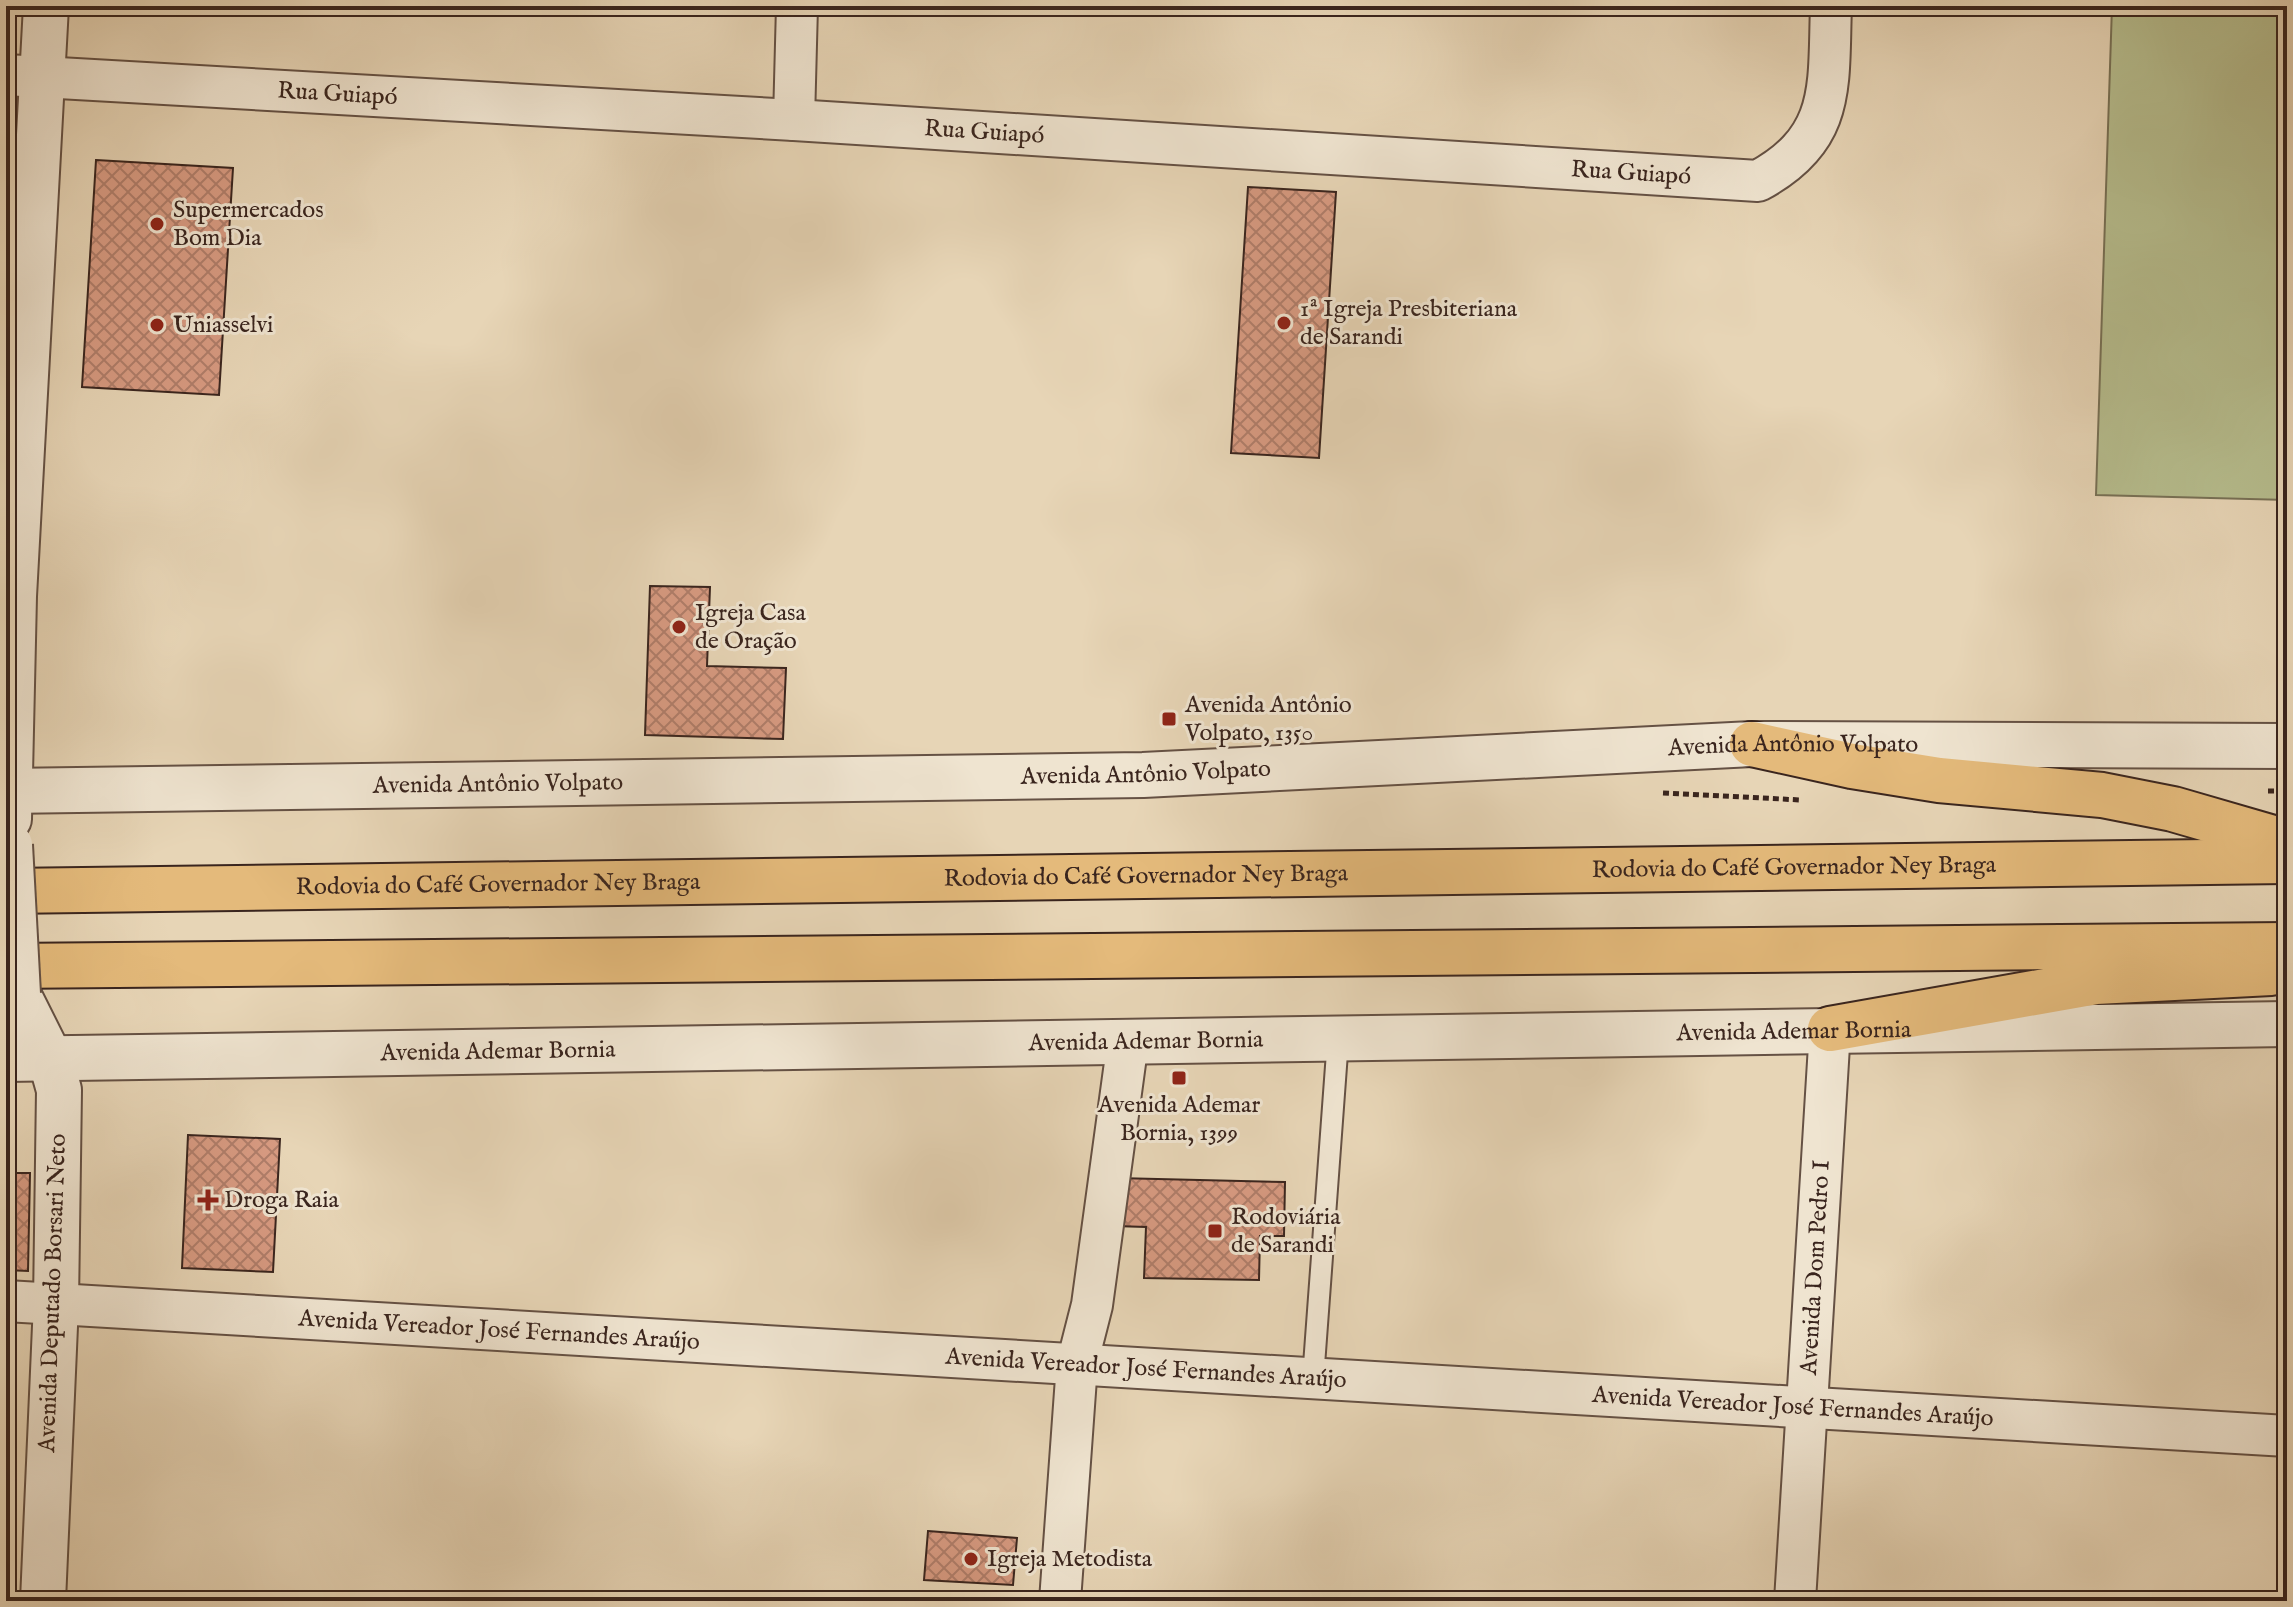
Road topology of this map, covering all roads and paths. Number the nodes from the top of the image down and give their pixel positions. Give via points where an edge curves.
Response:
1 (46, 6) edge
2 (797, 6) edge
3 (1831, 6) edge
4 (24, 76) edge
5 (794, 120) junction
6 (10, 596) edge
7 (1752, 744) junction
8 (2287, 746) edge
9 (7, 791) edge
10 (2287, 842) edge
11 (2287, 861) edge
12 (6, 891) edge
13 (2287, 945) edge
14 (2287, 972) edge
15 (12, 980) edge
16 (2287, 1024) edge
17 (1830, 1029) junction
18 (1338, 1039) junction
19 (1128, 1041) junction
20 (50, 1058) junction
21 (6, 1059) edge
22 (6, 1301) edge
23 (56, 1303) junction
24 (1077, 1364) junction
25 (1313, 1379) junction
26 (1807, 1408) junction
27 (2287, 1436) edge
28 (43, 1601) edge
29 (1060, 1601) edge
30 (1795, 1601) edge

1 - 4 street
2 - 5 street
3 - 5 street, Rua Guiapó via 1828,91 1815,132 1788,165 1758,181
4 - 5 street, Rua Guiapó
4 - 6 street
6 - 9 street
7 - 8 street, Avenida Antônio Volpato
7 - 9 street, Avenida Antônio Volpato via 1143,775
7 - 10 highway via 1939,780 2102,795
9 - 15 street, bridge
11 - 12 highway, Rodovia do Café Governador Ney Braga
13 - 15 highway
14 - 17 highway via 2096,982
15 - 20 street, Avenida Deputado Borsari Neto
16 - 17 street, Avenida Ademar Bornia
17 - 18 street, Avenida Ademar Bornia
17 - 26 street, Avenida Dom Pedro I
18 - 19 street, Avenida Ademar Bornia
18 - 25 lane
19 - 20 street, Avenida Ademar Bornia
19 - 24 street via 1092,1305
20 - 21 street, Avenida Ademar Bornia
20 - 23 street, Avenida Deputado Borsari Neto via 59,1090
22 - 23 street, Avenida Vereador José Fernandes Araújo
23 - 24 street, Avenida Vereador José Fernandes Araújo
23 - 28 street, Avenida Deputado Borsari Neto
24 - 25 street, Avenida Vereador José Fernandes Araújo
24 - 29 street
25 - 26 street, Avenida Vereador José Fernandes Araújo
26 - 27 street, Avenida Vereador José Fernandes Araújo
26 - 30 street, Avenida Dom Pedro I

